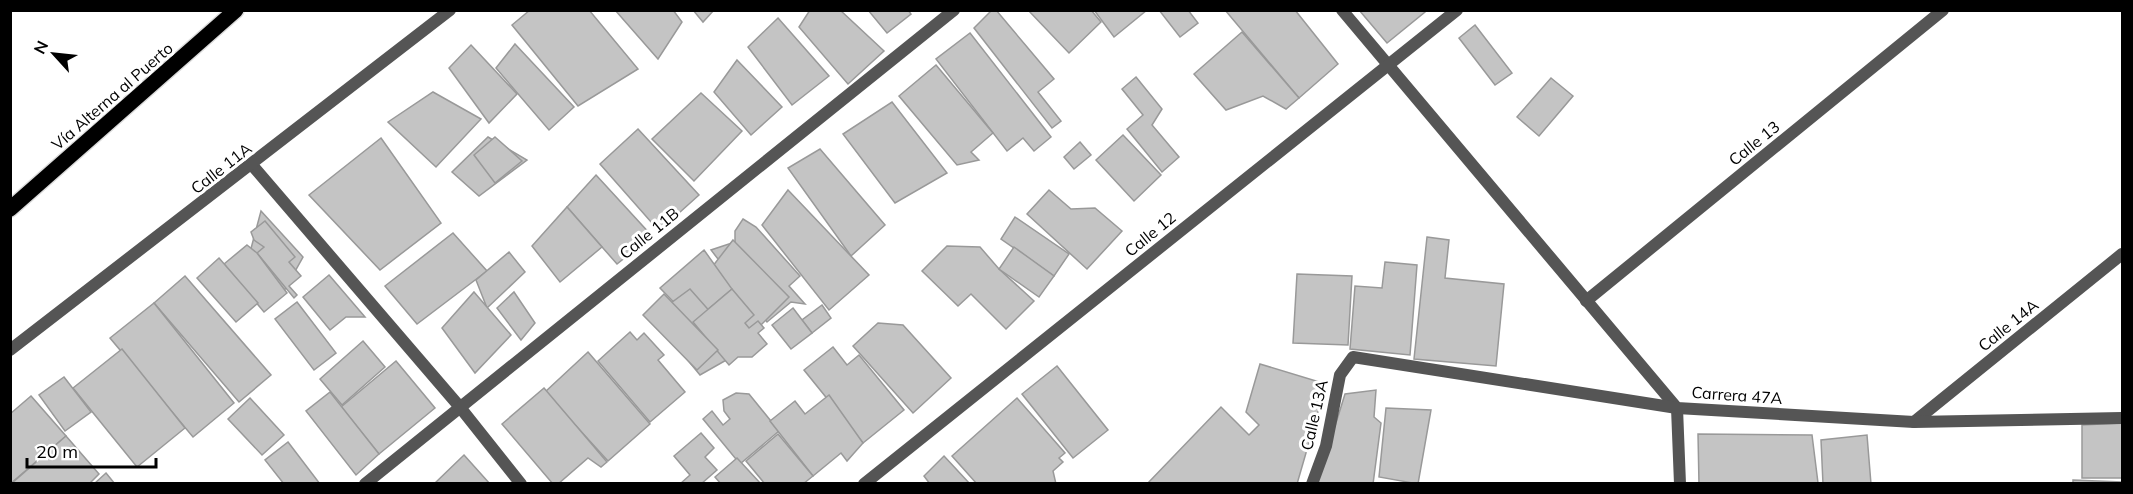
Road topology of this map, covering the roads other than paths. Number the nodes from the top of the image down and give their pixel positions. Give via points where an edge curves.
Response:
1 (236, 10) edge
2 (450, 10) edge
3 (954, 10) edge
4 (1342, 10) edge
5 (1457, 10) edge
6 (1943, 10) edge
7 (1388, 66) junction
8 (252, 165) junction
9 (10, 209) edge
10 (2122, 254) edge
11 (1586, 301) junction
12 (10, 350) edge
13 (1353, 357) joint
14 (459, 406) junction
15 (1677, 408) junction
16 (2122, 418) edge
17 (1914, 423) junction
18 (365, 483) edge
19 (521, 483) edge
20 (864, 483) edge
21 (1312, 483) edge
22 (1680, 483) edge

1 - 9 main road, Vía Alterna al Puerto
2 - 8 street, Calle 11A
3 - 14 street, Calle 11B
4 - 7 street
5 - 7 street, Calle 12
6 - 11 street, Calle 13
7 - 11 street
7 - 20 street, Calle 12
8 - 12 street, Calle 11A
8 - 14 street
10 - 17 street, Calle 14A
11 - 15 street
13 - 15 street, Carrera 47A
13 - 21 street, Calle 13A via 1340,375 1326,447
14 - 18 street, Calle 11B
14 - 19 street
15 - 17 street, Carrera 47A
15 - 22 street
16 - 17 street, Carrera 47A

